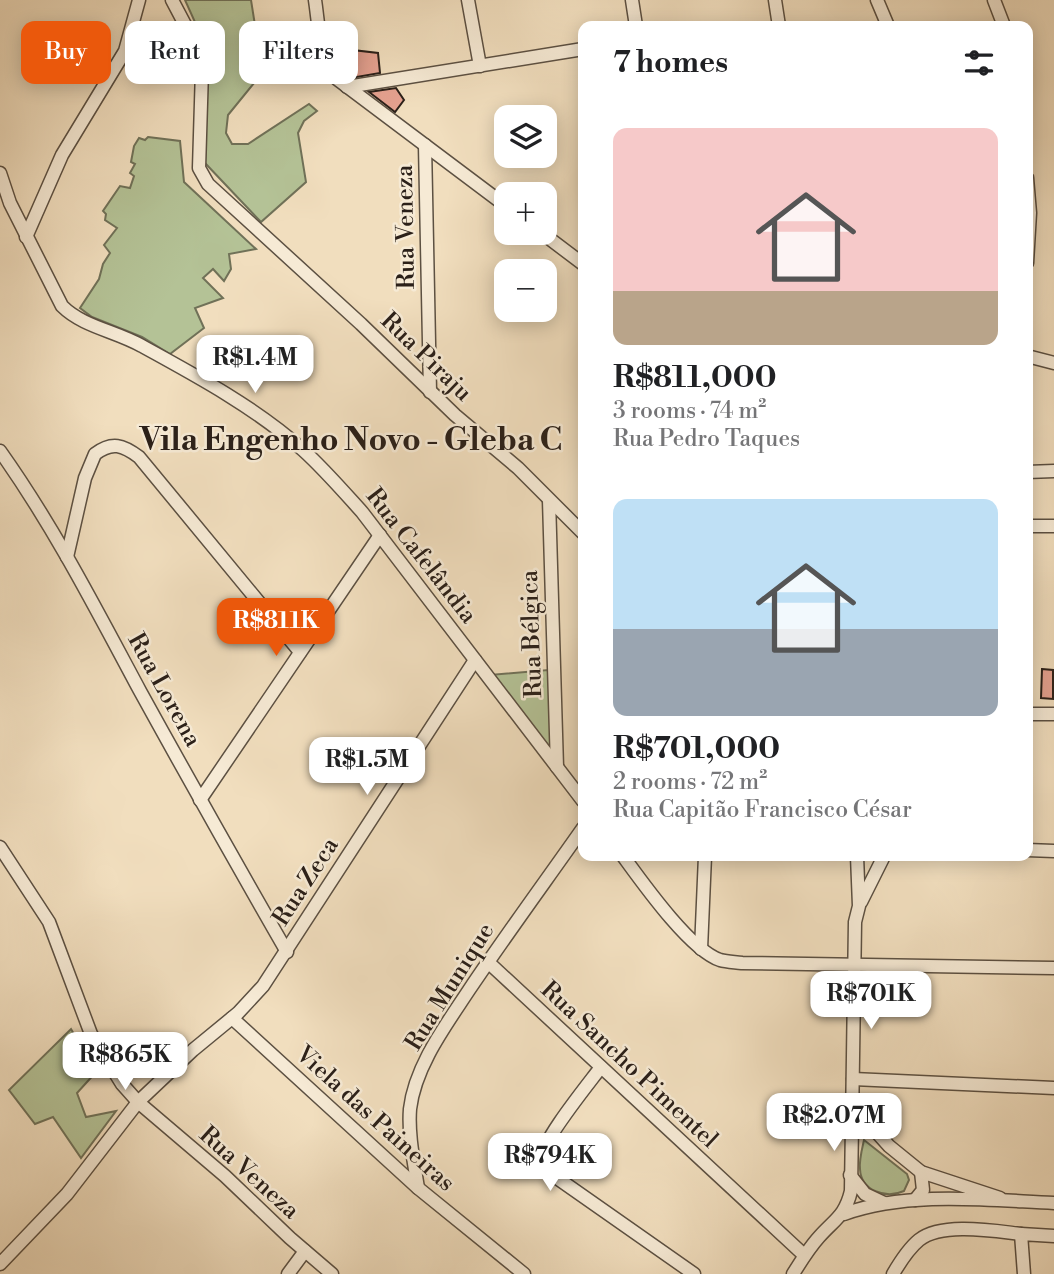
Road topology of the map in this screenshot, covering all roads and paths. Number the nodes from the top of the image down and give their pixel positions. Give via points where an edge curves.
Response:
1 (139, 0) edge
2 (172, 0) edge
3 (315, 0) edge
4 (468, 0) edge
5 (632, 0) edge
6 (775, 0) edge
7 (877, 0) edge
8 (994, 0) edge
9 (635, 21) edge
10 (778, 21) edge
11 (886, 21) edge
12 (1002, 21) edge
13 (578, 51) edge
14 (480, 66) junction
15 (347, 87) junction
16 (425, 145) junction
17 (0, 173) edge
18 (494, 196) edge
19 (26, 237) junction
20 (557, 244) edge
21 (578, 260) edge
22 (1033, 358) edge
23 (1054, 363) edge
24 (430, 392) junction
25 (0, 451) edge
26 (1054, 471) edge
27 (1033, 472) edge
28 (549, 500) junction
29 (1033, 526) edge
30 (1054, 526) edge
31 (578, 528) edge
32 (380, 535) junction
33 (68, 556) junction
34 (300, 652) junction
35 (475, 660) junction
36 (1033, 714) edge
37 (1054, 714) edge
38 (557, 768) junction
39 (578, 795) edge
40 (200, 800) junction
41 (578, 835) edge
42 (0, 847) edge
43 (1033, 850) edge
44 (1054, 850) edge
45 (627, 861) edge
46 (705, 861) edge
47 (857, 861) edge
48 (882, 861) edge
49 (859, 906) junction
50 (701, 949) junction
51 (287, 951) junction
52 (488, 962) junction
53 (855, 964) junction
54 (1054, 968) edge
55 (232, 1018) junction
56 (601, 1067) junction
57 (853, 1079) junction
58 (1054, 1088) edge
59 (853, 1098) junction
60 (138, 1102) junction
61 (921, 1172) junction
62 (850, 1175) junction
63 (418, 1188) junction
64 (915, 1200) junction
65 (1008, 1201) junction
66 (1054, 1203) edge
67 (887, 1204) junction
68 (844, 1214) junction
69 (1021, 1234) junction
70 (1054, 1236) edge
71 (305, 1251) junction
72 (804, 1255) junction
73 (0, 1265) edge
74 (9, 1273) edge
75 (288, 1274) edge
76 (332, 1274) edge
77 (524, 1274) edge
78 (694, 1274) edge
79 (793, 1274) edge
80 (893, 1274) edge
81 (1024, 1274) edge

1 - 19 street via 125,51 62,155
2 - 24 street, Rua Piraju via 201,55 202,175
3 - 15 street via 325,60
4 - 14 street
5 - 9 street
6 - 10 street
7 - 11 street
8 - 12 street
13 - 14 street
14 - 15 street
15 - 16 street
16 - 18 street
16 - 24 street, Rua Veneza
17 - 19 street, Rua Cafelândia
19 - 32 street, Rua Cafelândia via 62,306 72,316 140,345 274,427 327,473
20 - 21 street
22 - 23 street
24 - 28 street, Rua Piraju
25 - 33 street, Rua Lorena
26 - 27 street
28 - 31 street, Rua Piraju
28 - 38 street, Rua Bélgica
29 - 30 street
32 - 34 street
32 - 35 street, Rua Cafelândia
33 - 34 street via 85,478 95,454 113,444 125,446 139,457
33 - 40 street, Rua Lorena
34 - 40 street
35 - 38 street, Rua Cafelândia
35 - 51 street, Rua Zeca
36 - 37 street
38 - 39 street, Rua Cafelândia
40 - 51 street, Rua Lorena
41 - 52 street, Rua Munique
42 - 60 street, Rua Veneza via 49,922 91,1034
43 - 44 street
45 - 50 street via 656,902
46 - 50 street
47 - 49 street
48 - 49 street
49 - 53 street
50 - 53 street via 720,960
51 - 55 street, Rua Zeca
52 - 56 street, Rua Sancho Pimentel
52 - 63 street, Rua Munique via 426,1061 414,1093 410,1126
53 - 54 street
53 - 57 street
55 - 60 street, Rua Zeca
55 - 63 street, Viela das Paineiras
56 - 72 street, Rua Sancho Pimentel
56 - 78 street via 546,1142 541,1158 544,1165
57 - 58 street
57 - 59 street
59 - 61 street via 889,1146
59 - 62 street
60 - 71 street, Rua Veneza
60 - 73 street, Rua Zeca via 67,1194
61 - 64 street via 923,1190
61 - 65 street
62 - 67 street via 865,1194
62 - 68 street
63 - 77 street, Viela das Paineiras
64 - 65 street
64 - 67 street
65 - 66 street
67 - 68 street
68 - 72 street
69 - 70 street
69 - 80 street via 962,1229 921,1238
69 - 81 street
71 - 75 street
71 - 76 street, Rua Veneza
72 - 79 street
73 - 74 street

